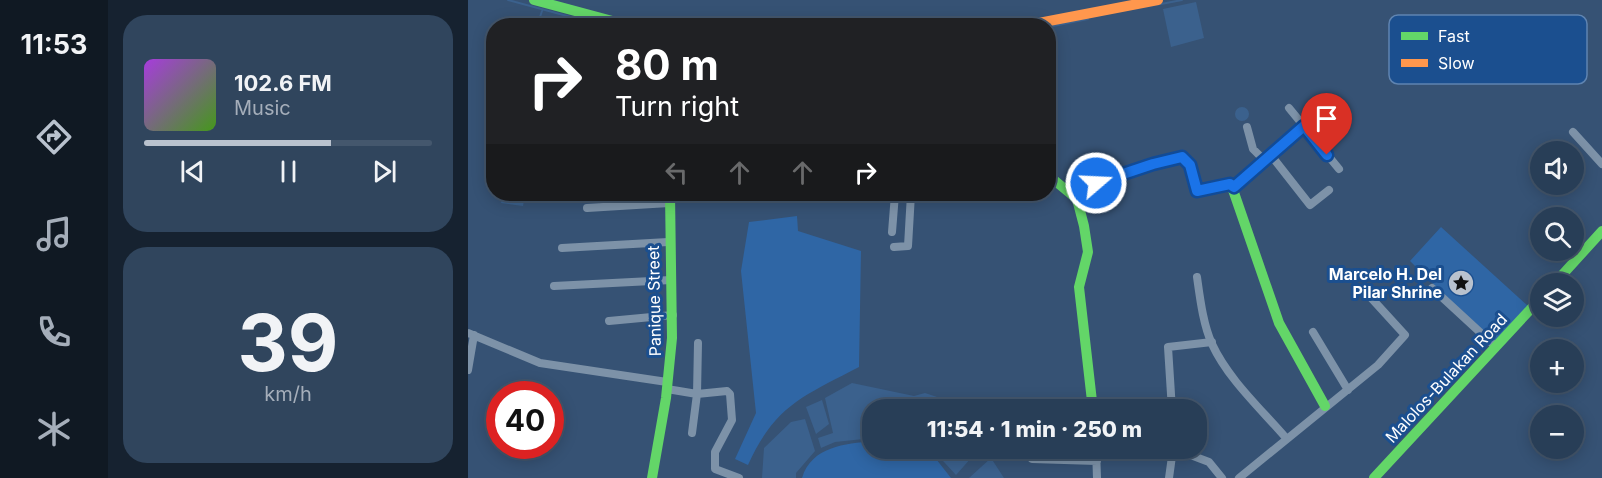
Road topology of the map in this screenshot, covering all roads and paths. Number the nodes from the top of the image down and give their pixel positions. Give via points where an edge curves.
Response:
1 (534, 0) edge
2 (1158, 0) edge
3 (601, 18) edge
4 (1056, 20) edge
5 (1289, 108) dead end
6 (1304, 126) junction
7 (1246, 127) dead end
8 (1572, 132) dead end
9 (1267, 157) junction
10 (1602, 164) edge
11 (1339, 169) dead end
12 (1056, 181) edge
13 (1234, 187) junction
14 (1329, 190) dead end
15 (1071, 193) junction
16 (645, 201) edge
17 (670, 201) edge
18 (894, 201) edge
19 (911, 201) edge
20 (586, 208) dead end
21 (1602, 231) edge
22 (892, 232) dead end
23 (668, 242) junction
24 (894, 247) dead end
25 (562, 248) dead end
26 (1564, 273) edge
27 (1197, 276) dead end
28 (671, 280) junction
29 (554, 286) dead end
30 (1432, 288) dead end
31 (1363, 289) dead end
32 (1530, 310) edge
33 (673, 315) junction
34 (609, 321) dead end
35 (1312, 332) dead end
36 (471, 334) edge
37 (1212, 342) junction
38 (698, 343) dead end
39 (1496, 347) junction
40 (468, 370) edge
41 (667, 386) junction
42 (1348, 390) junction
43 (697, 394) junction
44 (1092, 399) edge
45 (1171, 399) edge
46 (1325, 406) junction
47 (692, 433) dead end
48 (1286, 438) junction
49 (1032, 459) dead end
50 (1171, 459) edge
51 (1200, 459) edge
52 (1097, 460) joint
53 (652, 478) edge
54 (739, 478) edge
55 (1097, 478) edge
56 (1169, 478) edge
57 (1222, 478) edge
58 (1239, 478) edge
59 (1374, 478) edge

1 - 3 street
2 - 4 street
5 - 6 street
6 - 9 street
6 - 11 street
7 - 9 street via 1253,149
8 - 10 street
9 - 13 street
9 - 14 street via 1310,205
12 - 15 street
13 - 15 street via 1230,184 1197,191 1190,165 1182,157
13 - 46 street via 1279,323
15 - 44 street via 1081,210 1088,252 1079,287
16 - 20 street
17 - 23 street, Panique Street
18 - 22 street
19 - 24 street via 908,246
21 - 26 street
23 - 25 street
23 - 28 street, Panique Street
27 - 37 street
28 - 29 street
28 - 33 street, Panique Street
30 - 39 street
31 - 42 street via 1405,335
32 - 39 street, Malolos-Bulakan Road
33 - 34 street
33 - 41 street, Panique Street
35 - 42 street
36 - 40 street
36 - 41 street via 540,363
37 - 45 street via 1168,347
37 - 48 street via 1240,384
38 - 43 street
39 - 59 street, Malolos-Bulakan Road
41 - 43 street
41 - 53 street, Panique Street
42 - 46 street
43 - 47 street
43 - 54 street via 730,394 732,420 715,452 715,469
46 - 48 street
48 - 58 street
49 - 52 street
50 - 56 street
51 - 57 street via 1209,462
52 - 55 street

